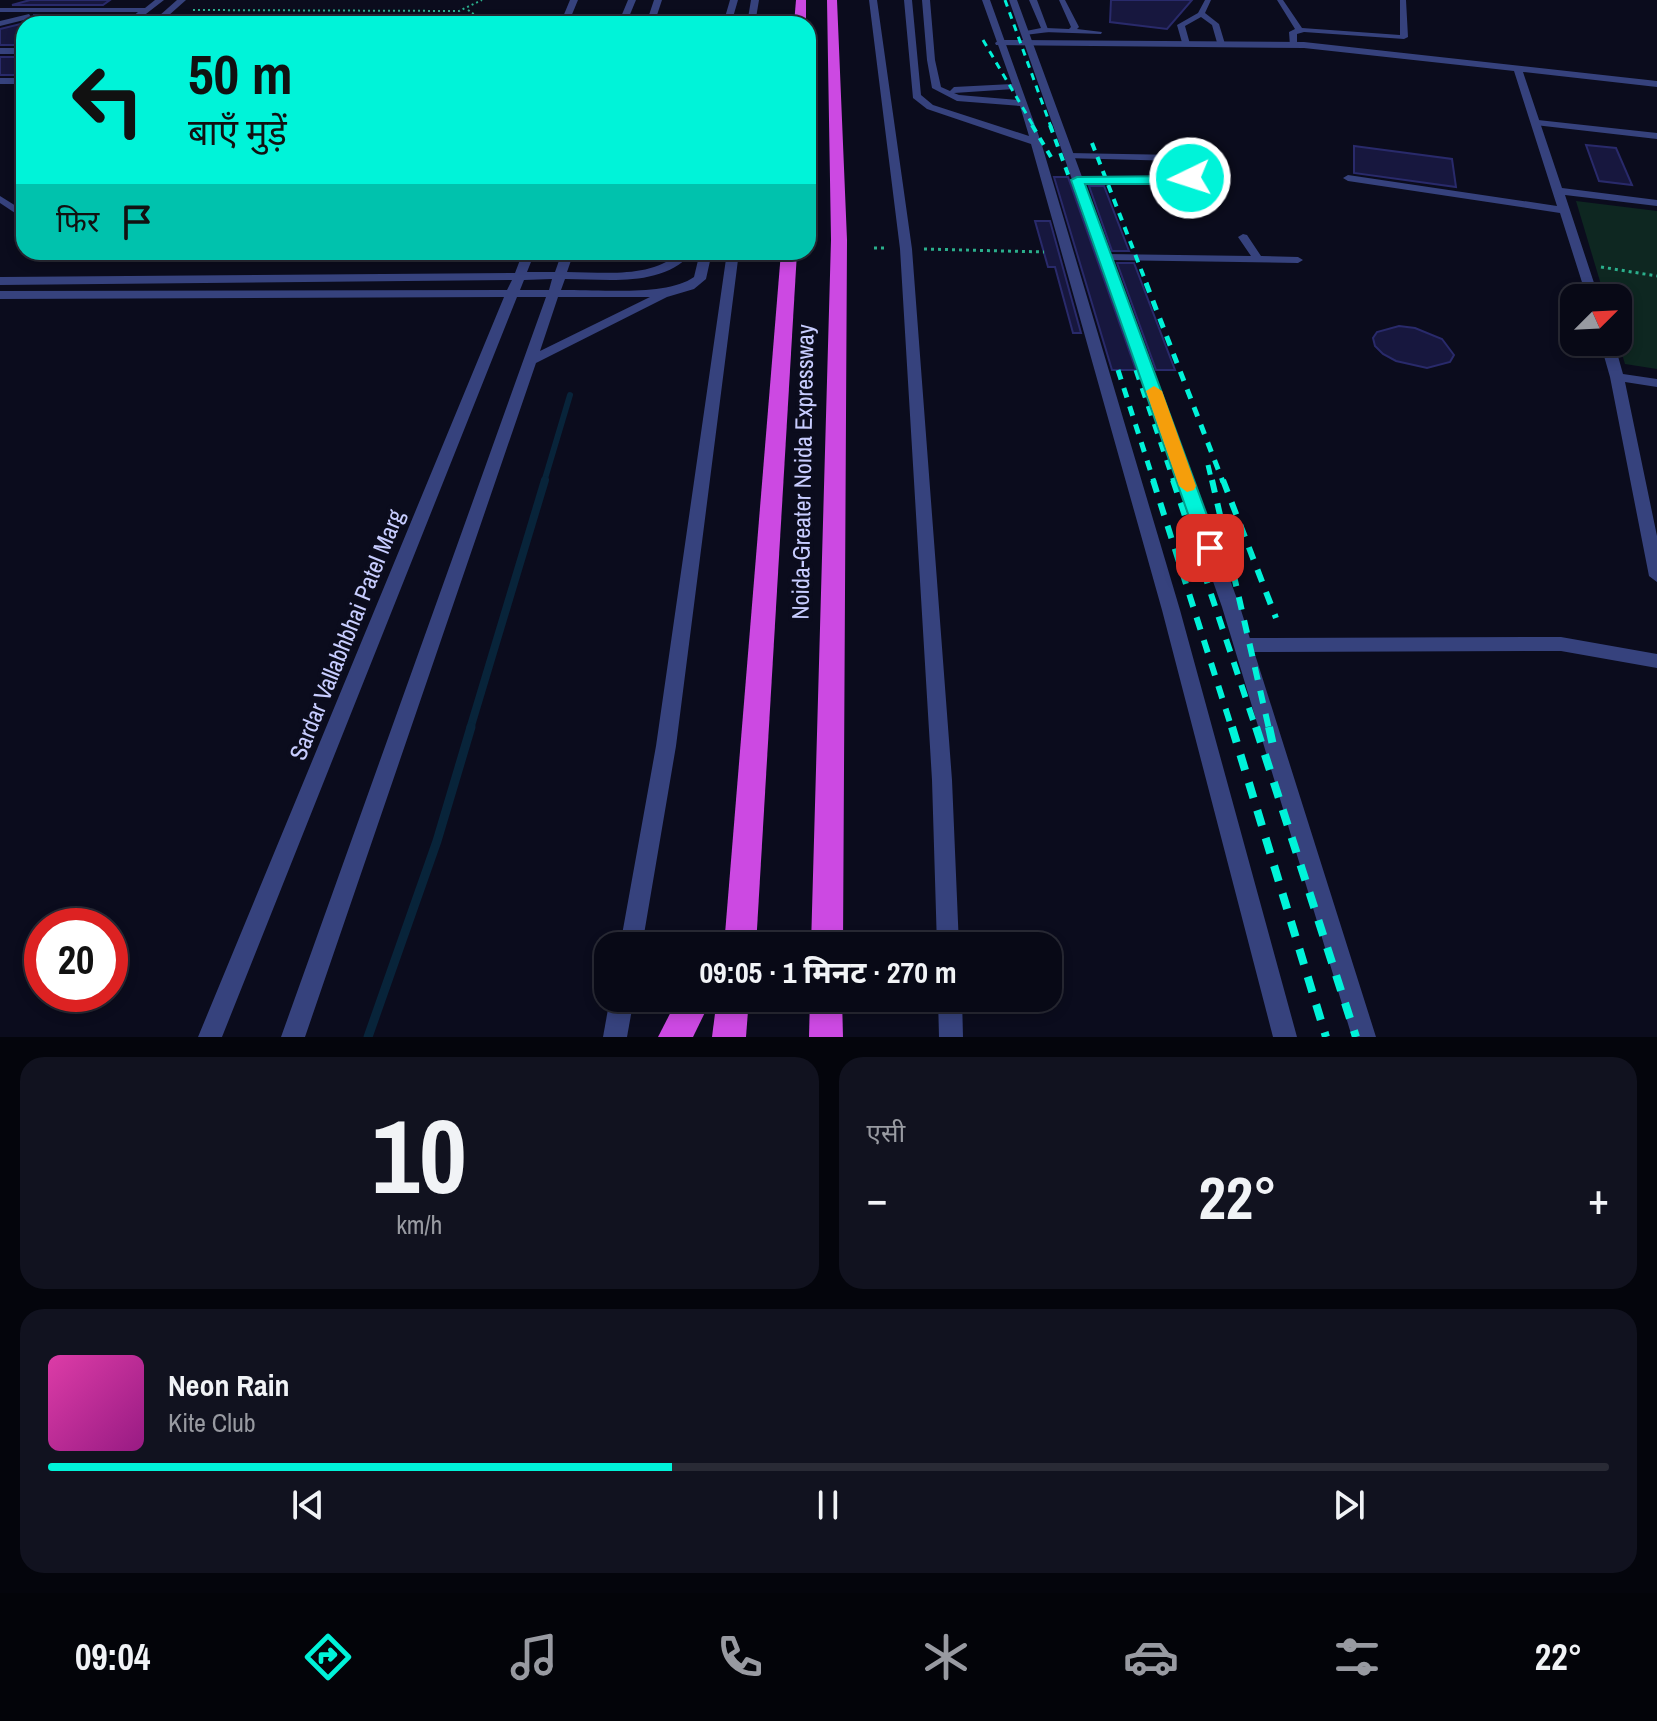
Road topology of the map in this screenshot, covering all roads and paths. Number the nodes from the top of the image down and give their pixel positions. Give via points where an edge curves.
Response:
1 (160, 0) edge
2 (182, 0) edge
3 (482, 0) edge
4 (832, 0) edge
5 (873, 0) edge
6 (908, 0) edge
7 (926, 0) edge
8 (986, 0) edge
9 (1013, 0) edge
10 (1033, 0) edge
11 (1062, 0) edge
12 (1208, 0) edge
13 (1280, 0) edge
14 (1403, 0) edge
15 (0, 10) edge
16 (62, 10) junction
17 (147, 10) junction
18 (468, 10) junction
19 (170, 11) junction
20 (1201, 14) junction
21 (35, 16) edge
22 (139, 16) edge
23 (164, 16) edge
24 (477, 16) edge
25 (1046, 30) junction
26 (1299, 30) junction
27 (1071, 31) junction
28 (1098, 32) dead end
29 (1027, 38) junction
30 (999, 43) junction
31 (1186, 44) junction
32 (1221, 44) junction
33 (1293, 44) junction
34 (1518, 69) junction
35 (1657, 84) edge
36 (1017, 86) junction
37 (940, 91) junction
38 (1025, 106) junction
39 (939, 110) junction
40 (1538, 123) junction
41 (1657, 136) edge
42 (1036, 142) junction
43 (1069, 156) junction
44 (1114, 157) junction
45 (1149, 157) junction
46 (1348, 178) dead end
47 (1077, 180) junction
48 (1123, 181) junction
49 (1162, 181) junction
50 (1560, 191) junction
51 (1657, 203) edge
52 (1566, 211) junction
53 (1243, 237) dead end
54 (874, 248) dead end
55 (906, 249) junction
56 (1044, 252) dead end
57 (1106, 257) junction
58 (1258, 259) junction
59 (526, 260) edge
60 (565, 260) edge
61 (678, 260) edge
62 (704, 260) edge
63 (732, 260) edge
64 (788, 260) edge
65 (1298, 260) dead end
66 (1583, 265) junction
67 (1657, 276) edge
68 (0, 281) edge
69 (1589, 284) edge
70 (516, 285) junction
71 (557, 286) junction
72 (666, 293) junction
73 (0, 295) edge
74 (1611, 356) edge
75 (530, 361) junction
76 (1617, 377) junction
77 (1657, 383) edge
78 (1657, 576) edge
79 (1243, 645) junction
80 (1657, 661) edge
81 (744, 911) junction
82 (633, 932) edge
83 (733, 932) edge
84 (742, 932) edge
85 (827, 932) edge
86 (947, 932) edge
87 (619, 1012) edge
88 (688, 1012) edge
89 (732, 1012) edge
90 (826, 1012) edge
91 (950, 1012) edge
92 (210, 1037) edge
93 (293, 1037) edge
94 (615, 1037) edge
95 (675, 1037) edge
96 (729, 1037) edge
97 (826, 1037) edge
98 (951, 1037) edge
99 (1285, 1037) edge
100 (1364, 1037) edge

1 - 17 street
2 - 19 street
3 - 18 path
4 - 85 highway, Noida-Greater Noida Expressway via 839,240
5 - 55 street
6 - 39 street via 916,96
7 - 37 street via 931,60
8 - 30 street
9 - 29 street
10 - 25 street
11 - 27 lane via 1075,24
12 - 20 lane
13 - 26 lane
14 - 26 lane via 1406,34 1400,38
15 - 16 street
16 - 17 street
16 - 21 street
17 - 22 street
18 - 19 path
18 - 24 path
19 - 23 street
20 - 31 lane via 1181,25
20 - 32 lane via 1215,24
25 - 27 lane
25 - 29 street
26 - 33 lane via 1293,32
27 - 28 lane
29 - 30 street
29 - 31 street
29 - 43 street
30 - 36 street
31 - 32 street
32 - 33 street
33 - 34 street
34 - 35 street
34 - 40 street
36 - 37 street
36 - 38 street
37 - 38 street
38 - 39 street
38 - 42 street
39 - 42 street
40 - 41 lane
40 - 50 street
42 - 99 street via 1171,610
43 - 44 lane
43 - 47 street
44 - 45 lane
44 - 48 lane
45 - 49 lane
45 - 49 lane via 1183,160 1190,179
46 - 52 street
47 - 48 lane
47 - 57 street
48 - 49 lane
50 - 51 street
50 - 52 street
52 - 66 street
53 - 58 lane
54 - 55 path
55 - 56 path
55 - 86 street
57 - 58 lane
57 - 79 street
58 - 65 lane
59 - 70 street, Sardar Vallabhbhai Patel Marg
60 - 71 street
61 - 71 street via 641,275
62 - 72 street via 700,279
63 - 82 street via 666,746
64 - 81 highway, Noida-Greater Noida Expressway
66 - 67 path
66 - 69 street
68 - 70 street
70 - 71 street
70 - 73 street
70 - 92 street, Sardar Vallabhbhai Patel Marg
71 - 72 street
71 - 75 street
72 - 75 street
74 - 76 street
75 - 93 street
76 - 77 street
76 - 78 street
79 - 80 street via 1561,644
79 - 100 street
81 - 83 highway
81 - 84 highway, Noida-Greater Noida Expressway
87 - 94 street
88 - 95 highway
89 - 96 highway
90 - 97 highway
91 - 98 street

